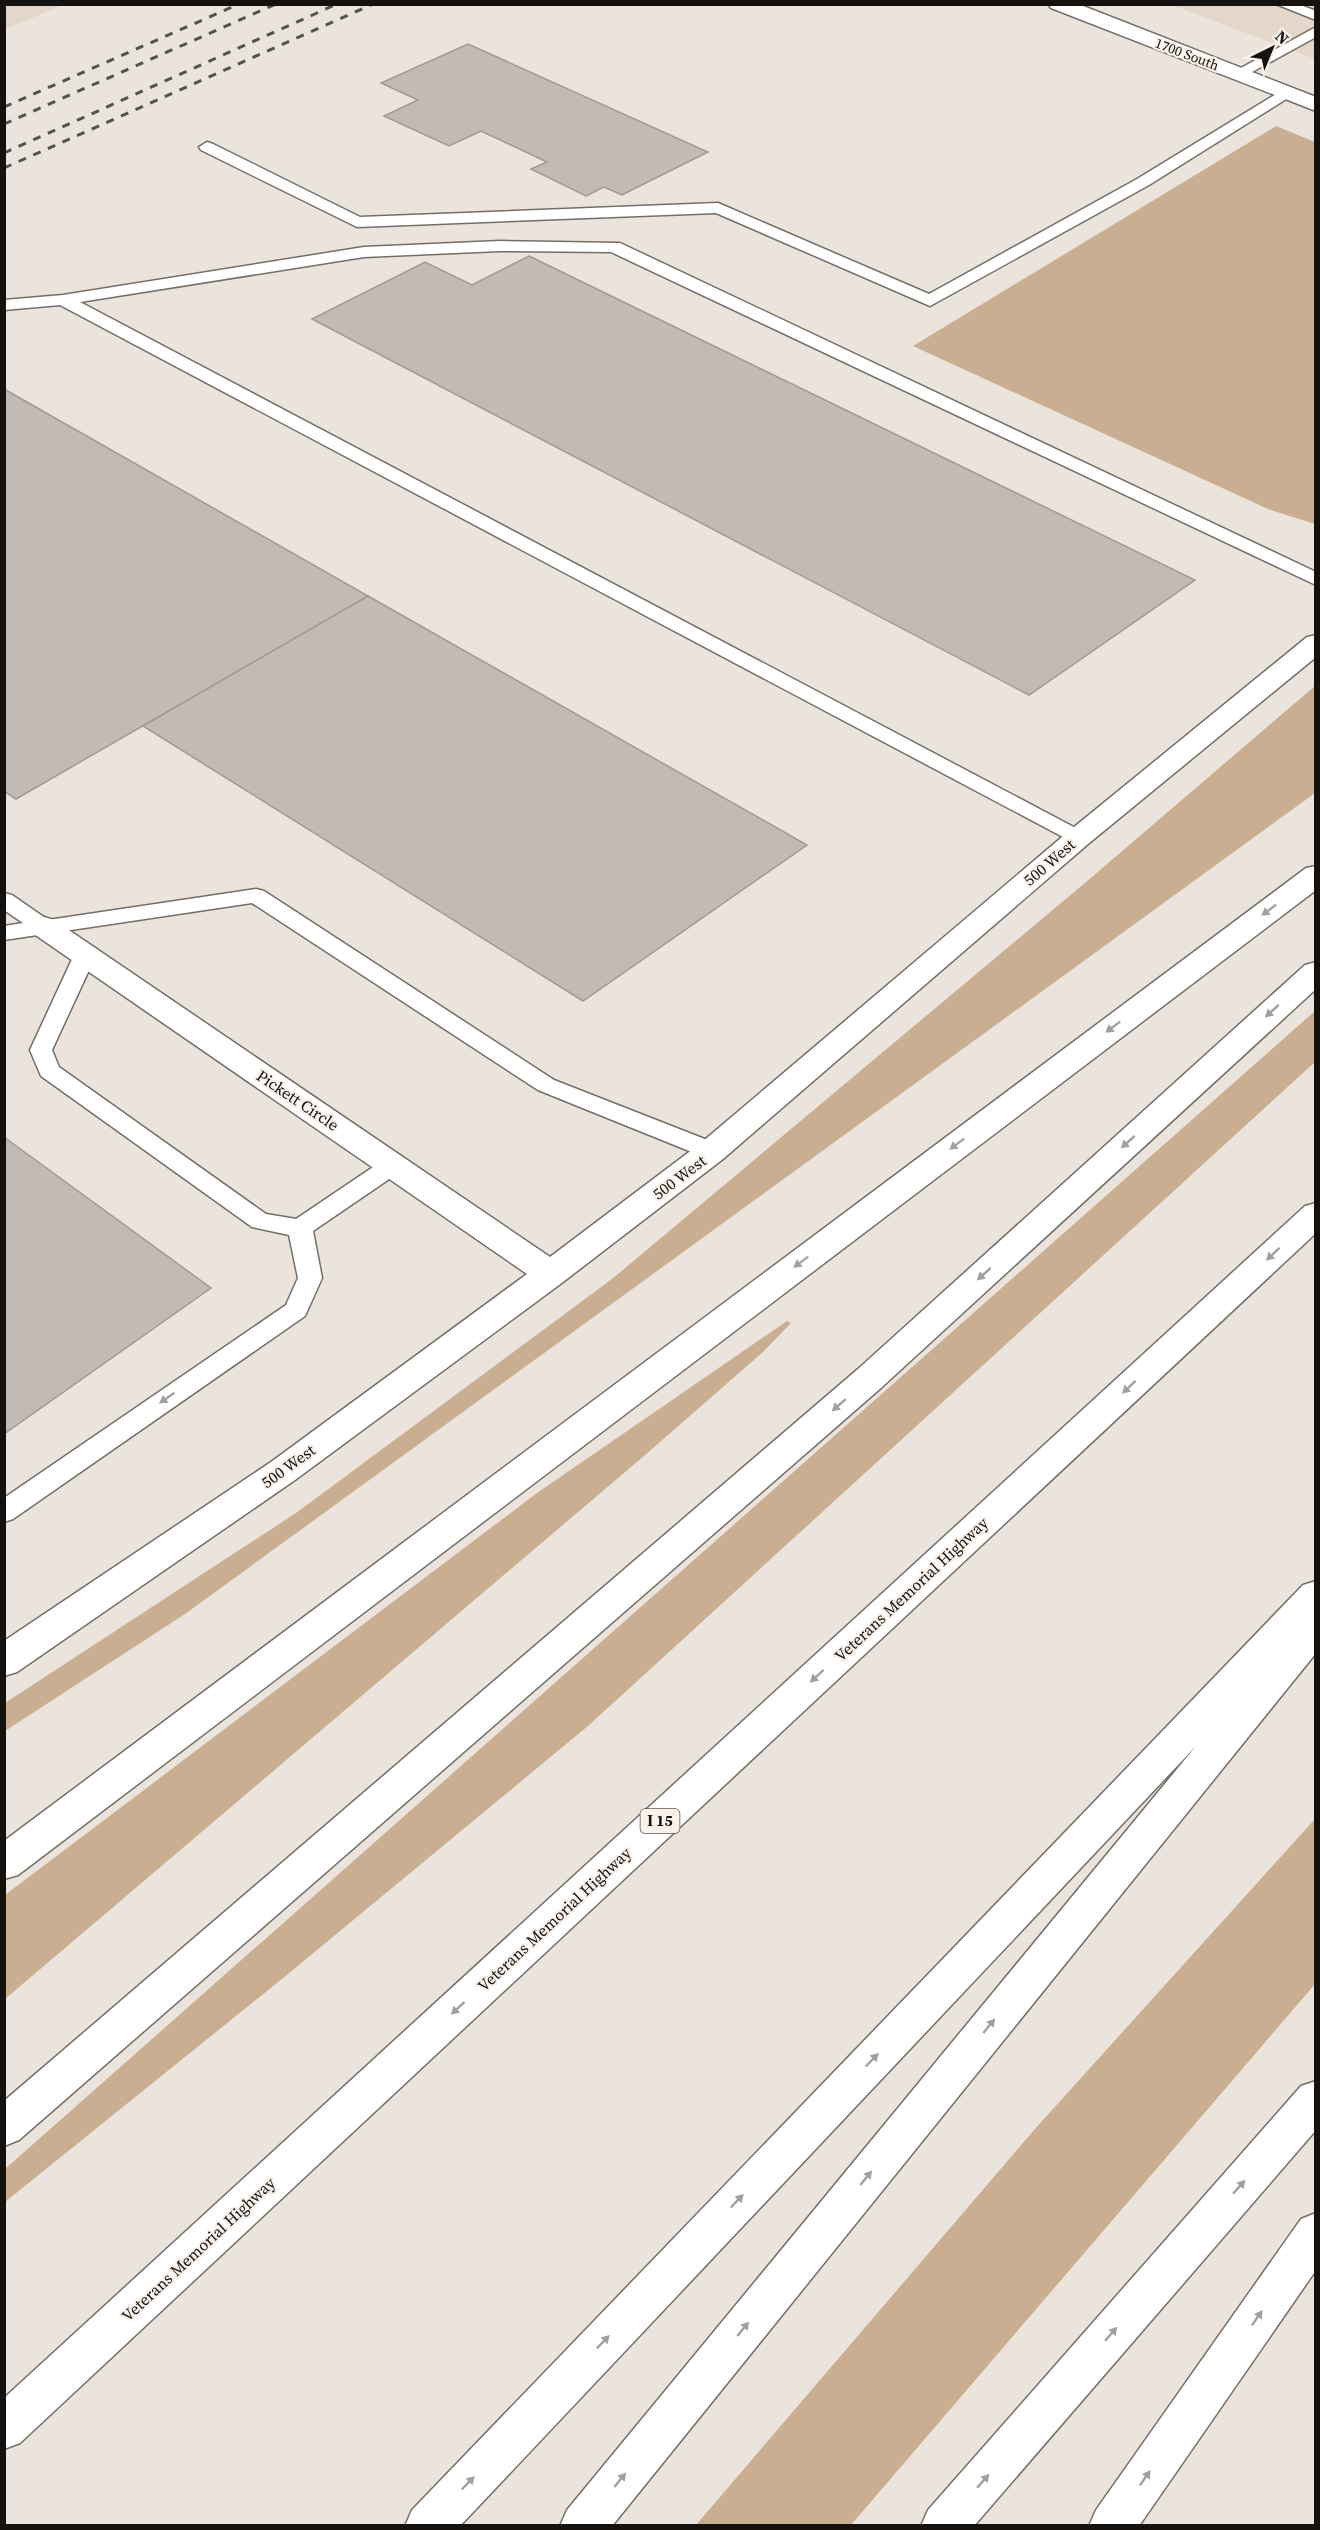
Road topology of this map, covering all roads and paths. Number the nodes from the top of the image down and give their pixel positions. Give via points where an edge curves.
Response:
1 (1058, 4) edge
2 (1283, 4) edge
3 (1316, 16) edge
4 (1314, 33) edge
5 (1238, 74) junction
6 (1286, 93) junction
7 (1316, 105) edge
8 (207, 147) dead end
9 (63, 300) junction
10 (4, 305) edge
11 (1316, 579) edge
12 (1316, 643) edge
13 (1078, 837) junction
14 (1316, 875) edge
15 (4, 900) edge
16 (44, 927) junction
17 (4, 933) edge
18 (85, 955) junction
19 (1316, 972) edge
20 (712, 1151) junction
21 (393, 1165) junction
22 (1316, 1214) edge
23 (300, 1228) junction
24 (551, 1274) junction
25 (4, 1512) edge
26 (1316, 1595) edge
27 (1316, 1626) edge
28 (4, 1661) edge
29 (252, 1675) junction
30 (4, 1843) edge
31 (4, 1863) edge
32 (1316, 2100) edge
33 (4, 2127) edge
34 (1316, 2233) edge
35 (4, 2428) edge
36 (428, 2526) edge
37 (583, 2526) edge
38 (944, 2526) edge
39 (1112, 2526) edge

1 - 5 main road, 1700 South
2 - 3 lane
4 - 5 lane
5 - 6 main road, 1700 South
6 - 7 main road, 1700 South
6 - 8 lane via 1143,182 930,301 718,208 357,222
9 - 10 lane
9 - 11 lane via 364,252 500,246 614,247
9 - 13 lane
12 - 13 main road, 500 West
13 - 20 main road, 500 West
14 -> 29 main road
15 - 16 lane
16 - 17 lane
16 - 18 main road, Pickett Circle
16 - 20 lane via 256,896 546,1085
18 - 21 main road, Pickett Circle
18 - 23 lane via 41,1050 50,1071 260,1221
19 -> 33 main road via 870,1378
20 - 24 main road, 500 West
21 - 23 lane
21 - 24 main road, Pickett Circle
22 -> 35 main road, Veterans Memorial Highway / I 15
23 -> 25 lane via 310,1278 296,1310
24 - 28 main road, 500 West via 283,1471
36 -> 26 main road
37 -> 27 main road
29 - 30 main road
29 - 31 main road
38 -> 32 main road
39 -> 34 main road

